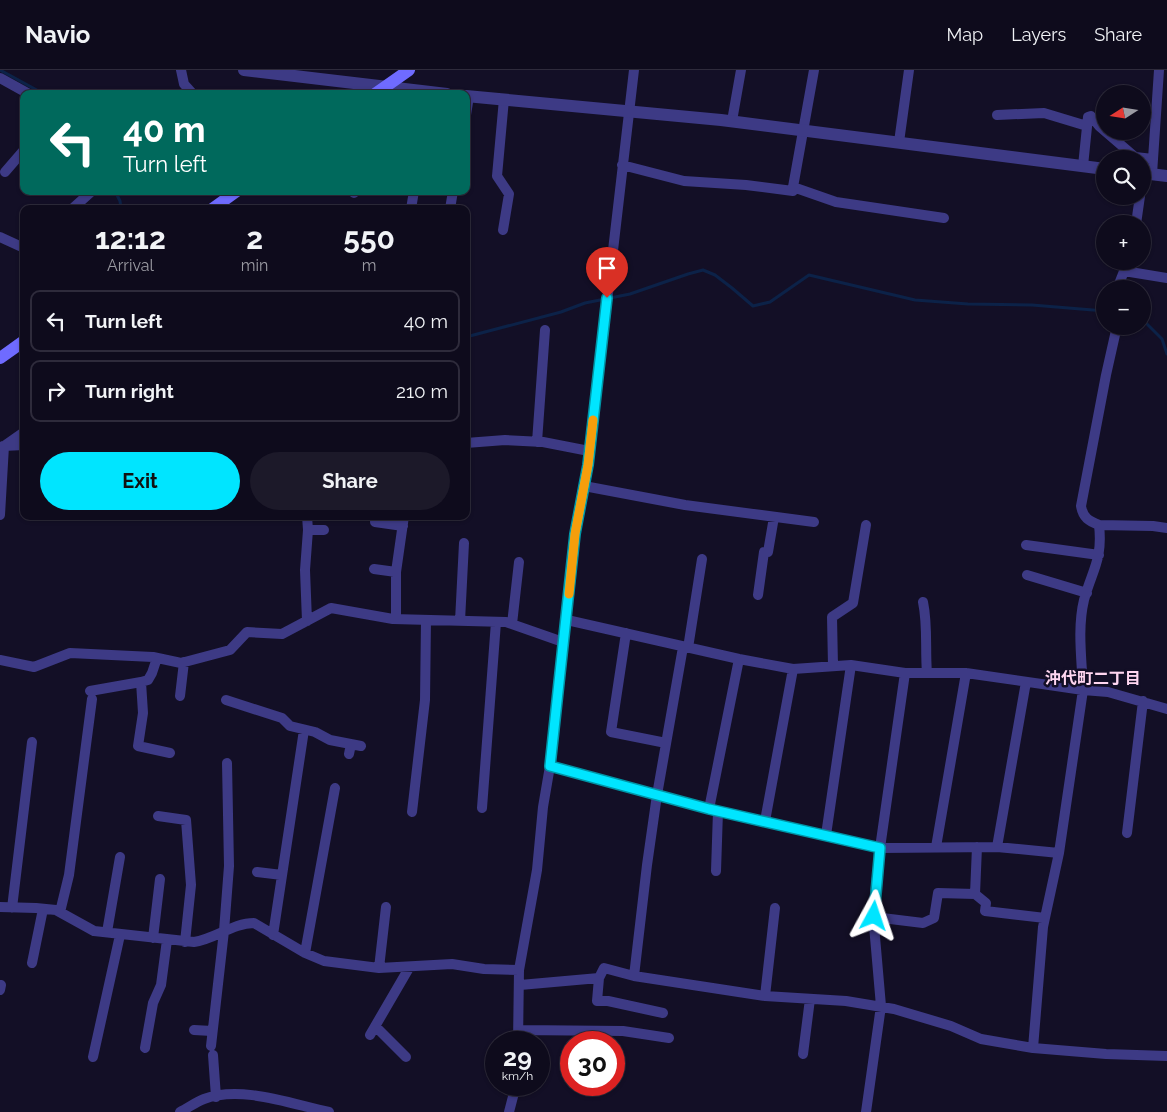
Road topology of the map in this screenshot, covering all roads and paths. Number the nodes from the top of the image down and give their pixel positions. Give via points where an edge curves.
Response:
1 (181, 70) edge
2 (244, 70) edge
3 (408, 70) edge
4 (634, 70) edge
5 (742, 70) edge
6 (814, 70) edge
7 (909, 70) edge
8 (1159, 70) edge
9 (319, 75) edge
10 (0, 78) edge
11 (22, 90) edge
12 (189, 90) edge
13 (380, 90) edge
14 (470, 96) edge
15 (504, 99) junction
16 (628, 112) junction
17 (997, 115) dead end
18 (732, 121) junction
19 (1087, 126) junction
20 (803, 130) junction
21 (899, 142) junction
22 (20, 155) edge
23 (1153, 159) junction
24 (1151, 163) edge
25 (622, 165) junction
26 (1083, 166) junction
27 (1096, 167) edge
28 (5, 172) dead end
29 (1151, 176) edge
30 (1167, 176) edge
31 (793, 187) junction
32 (231, 195) edge
33 (217, 205) edge
34 (944, 218) dead end
35 (503, 230) dead end
36 (0, 237) edge
37 (20, 246) edge
38 (1140, 270) edge
39 (1167, 278) edge
40 (545, 330) dead end
41 (1115, 335) edge
42 (20, 344) edge
43 (0, 358) edge
44 (20, 435) edge
45 (537, 442) junction
46 (470, 443) edge
47 (20, 445) edge
48 (2, 446) edge
49 (590, 451) junction
50 (584, 486) junction
51 (0, 515) edge
52 (774, 517) junction
53 (307, 520) edge
54 (404, 521) edge
55 (375, 522) dead end
56 (814, 522) dead end
57 (866, 525) dead end
58 (1099, 525) junction
59 (1167, 528) edge
60 (308, 530) junction
61 (324, 530) dead end
62 (464, 543) dead end
63 (1026, 545) dead end
64 (1099, 555) junction
65 (702, 559) dead end
66 (519, 562) dead end
67 (374, 569) dead end
68 (396, 572) junction
69 (1027, 575) dead end
70 (1087, 593) junction
71 (758, 595) dead end
72 (923, 602) dead end
73 (396, 620) junction
74 (426, 620) junction
75 (567, 620) junction
76 (307, 621) junction
77 (460, 621) junction
78 (496, 622) junction
79 (512, 624) junction
80 (626, 633) junction
81 (563, 642) junction
82 (686, 647) junction
83 (157, 658) junction
84 (0, 660) edge
85 (739, 660) junction
86 (184, 662) junction
87 (851, 665) junction
88 (833, 666) junction
89 (793, 669) junction
90 (905, 673) junction
91 (927, 673) junction
92 (966, 673) junction
93 (142, 682) junction
94 (1026, 682) junction
95 (1083, 690) junction
96 (180, 696) dead end
97 (226, 700) dead end
98 (1143, 701) junction
99 (1167, 709) edge
100 (304, 730) junction
101 (32, 742) dead end
102 (666, 743) junction
103 (354, 748) dead end
104 (170, 753) dead end
105 (227, 763) dead end
106 (550, 766) junction
107 (334, 788) dead end
108 (657, 795) junction
109 (482, 808) dead end
110 (714, 810) junction
111 (412, 812) dead end
112 (158, 816) dead end
113 (765, 821) junction
114 (1127, 833) dead end
115 (826, 835) junction
116 (936, 847) junction
117 (976, 847) junction
118 (997, 847) junction
119 (880, 848) junction
120 (1059, 853) junction
121 (120, 857) dead end
122 (716, 871) dead end
123 (257, 872) dead end
124 (282, 875) junction
125 (160, 879) dead end
126 (975, 894) junction
127 (0, 907) edge
128 (386, 907) dead end
129 (12, 908) junction
130 (43, 908) junction
131 (775, 908) dead end
132 (60, 912) junction
133 (874, 916) junction
134 (1045, 918) junction
135 (107, 932) junction
136 (224, 932) junction
137 (120, 935) junction
138 (273, 935) junction
139 (153, 938) junction
140 (168, 940) junction
141 (185, 942) junction
142 (305, 954) junction
143 (32, 963) dead end
144 (379, 968) junction
145 (409, 968) junction
146 (520, 970) junction
147 (634, 976) junction
148 (599, 978) junction
149 (520, 985) junction
150 (765, 996) junction
151 (810, 998) junction
152 (881, 1006) junction
153 (663, 1013) dead end
154 (194, 1030) dead end
155 (519, 1030) joint
156 (573, 1030) joint
157 (212, 1031) junction
158 (669, 1038) dead end
159 (145, 1048) dead end
160 (1033, 1048) junction
161 (803, 1054) dead end
162 (1167, 1056) edge
163 (93, 1057) dead end
164 (406, 1057) dead end
165 (216, 1096) junction
166 (513, 1096) edge
167 (180, 1112) edge
168 (329, 1112) edge
169 (509, 1112) edge
170 (866, 1112) edge

1 - 12 street via 184,84
2 - 9 street
3 - 13 main road
4 - 16 street
5 - 18 street
6 - 20 street
7 - 21 street
8 - 23 street
9 - 13 street
10 - 11 street
14 - 15 street
15 - 16 street
15 - 35 street via 497,176 509,194
16 - 18 street
16 - 25 street
17 - 19 street via 1044,113
18 - 20 street
19 - 23 street via 1091,116 1135,157
19 - 26 street
20 - 21 street
20 - 31 street
21 - 26 street
22 - 28 street
23 - 24 street
25 - 31 street via 684,181 746,184 793,192
25 - 49 street
26 - 27 street
29 - 30 street
31 - 34 street via 836,202
32 - 33 main road
36 - 37 street
38 - 39 street
40 - 45 street
41 - 58 street via 1081,506 1090,522
42 - 43 main road
44 - 48 street
45 - 46 street
45 - 49 street
47 - 48 street
48 - 51 street
49 - 50 street
50 - 52 street via 684,505
50 - 75 street via 575,534
52 - 56 street
52 - 71 street via 768,552 764,552
53 - 60 street
54 - 55 street
54 - 68 street
57 - 88 street via 853,603 832,617
58 - 59 street
58 - 64 street
60 - 61 street
60 - 76 street via 305,570
62 - 77 street
63 - 64 street
64 - 70 street
65 - 82 street
66 - 79 street
67 - 68 street
68 - 73 street
69 - 70 street
70 - 95 street via 1081,622
72 - 91 street
73 - 74 street
73 - 76 street via 331,608
74 - 77 street
74 - 111 street via 425,700
75 - 80 street
75 - 81 street
76 - 86 street via 282,634 247,632 230,650
77 - 78 street
78 - 79 street
78 - 109 street
79 - 81 street
80 - 82 street
80 - 102 street via 611,732
81 - 106 street
82 - 85 street
82 - 102 street
83 - 84 street via 70,653 34,667
83 - 86 street
83 - 93 street via 148,680
85 - 89 street
85 - 110 street
86 - 96 street
87 - 88 street
87 - 90 street
87 - 115 street
88 - 89 street
89 - 113 street
90 - 91 street
90 - 119 street
91 - 92 street
92 - 94 street
92 - 116 street
93 - 104 street via 143,712 138,746
93 - 132 street via 91,695 69,875
94 - 95 street
94 - 118 street
95 - 98 street via 1108,692
95 - 120 street
97 - 100 street via 282,718 290,726
98 - 99 street
98 - 114 street
100 - 103 street
100 - 124 street
101 - 129 street
102 - 108 street
105 - 136 street via 228,866
106 - 108 street
106 - 146 street via 538,870
107 - 142 street
108 - 110 street
108 - 147 street
110 - 113 street
110 - 122 street
112 - 141 street via 186,820 191,885
113 - 115 street
115 - 119 street
116 - 117 street
116 - 119 street
117 - 118 street
117 - 126 street
118 - 120 street
119 - 133 street
120 - 134 street
121 - 135 street
123 - 124 street
124 - 138 street
125 - 139 street
126 - 133 street via 938,892 934,918 923,923
126 - 134 street via 986,903 985,912
127 - 129 street
128 - 144 street
129 - 130 street
130 - 132 street
130 - 143 street
131 - 150 street
132 - 135 street via 94,931
133 - 152 street
134 - 160 street
135 - 137 street
136 - 138 street via 254,923
136 - 141 street via 205,940
136 - 157 street
137 - 139 street
137 - 163 street
138 - 142 street
139 - 140 street
140 - 141 street
140 - 159 street
142 - 144 street via 324,961
144 - 145 street
145 - 146 street via 452,964
145 - 164 street via 373,1031
146 - 149 street
147 - 148 street via 604,968
147 - 150 street
148 - 149 street
148 - 153 street via 597,1001
149 - 155 street
150 - 151 street
151 - 152 street
151 - 161 street
152 - 160 street via 928,1018 981,1039
152 - 170 street
154 - 157 street
155 - 156 street
156 - 158 street via 623,1030
157 - 165 street
160 - 162 street
165 - 167 street
165 - 168 street via 235,1093
166 - 169 street

